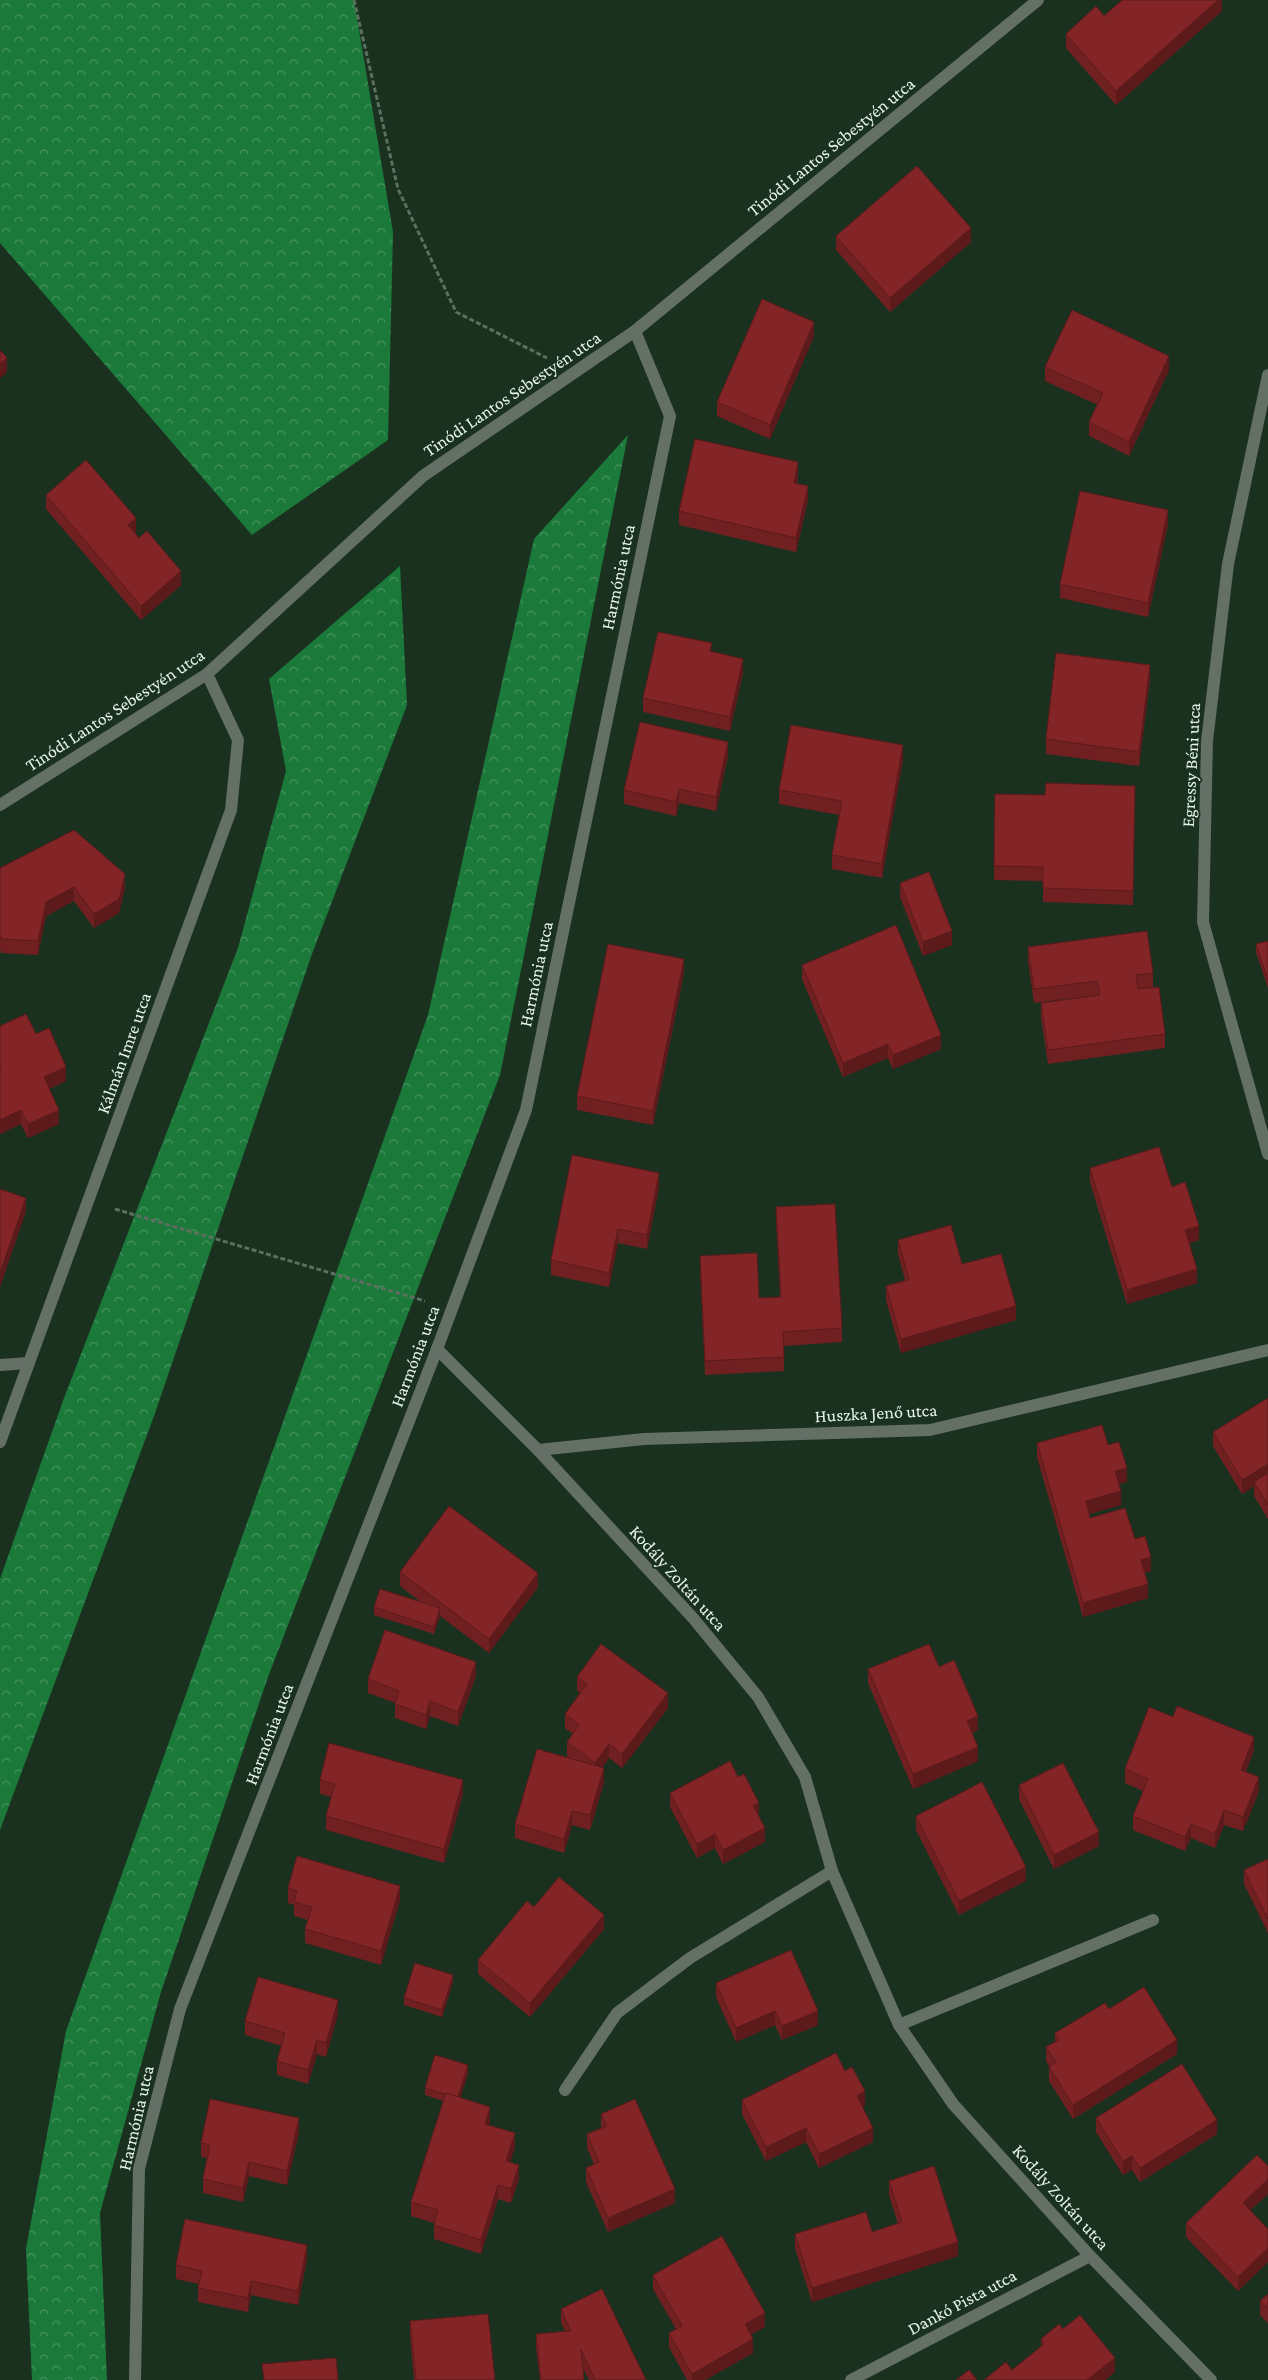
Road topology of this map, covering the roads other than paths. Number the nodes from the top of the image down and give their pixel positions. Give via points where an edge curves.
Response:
1 (1038, 0) edge
2 (635, 331) junction
3 (1268, 376) edge
4 (207, 674) junction
5 (0, 805) edge
6 (1268, 1154) edge
7 (438, 1348) junction
8 (1268, 1350) edge
9 (29, 1362) junction
10 (0, 1365) edge
11 (0, 1442) edge
12 (538, 1450) junction
13 (832, 1871) junction
14 (1153, 1920) dead end
15 (899, 2026) junction
16 (565, 2090) dead end
17 (1090, 2256) junction
18 (135, 2380) edge
19 (851, 2380) edge
20 (1211, 2380) edge

1 - 2 street, Tinódi Lantos Sebestyén utca
2 - 4 street, Tinódi Lantos Sebestyén utca via 423,476
2 - 7 street, Harmónia utca via 670,416 526,1110
3 - 6 street, Egressy Béni utca via 1226,583 1207,742 1203,922
4 - 5 street, Tinódi Lantos Sebestyén utca
4 - 9 street, Kálmán Imre utca via 238,740 231,810
7 - 12 street, Kodály Zoltán utca
7 - 18 street, Harmónia utca via 180,2009 139,2169
8 - 12 street, Huszka Jenő utca via 930,1430 644,1439
9 - 10 street
9 - 11 street, Kálmán Imre utca
12 - 13 street, Kodály Zoltán utca via 693,1618 758,1697 805,1777
13 - 15 street, Kodály Zoltán utca
13 - 16 street via 690,1958 617,2013
14 - 15 street
15 - 17 street, Kodály Zoltán utca via 953,2104
17 - 19 street, Dankó Pista utca
17 - 20 street, Kodály Zoltán utca

